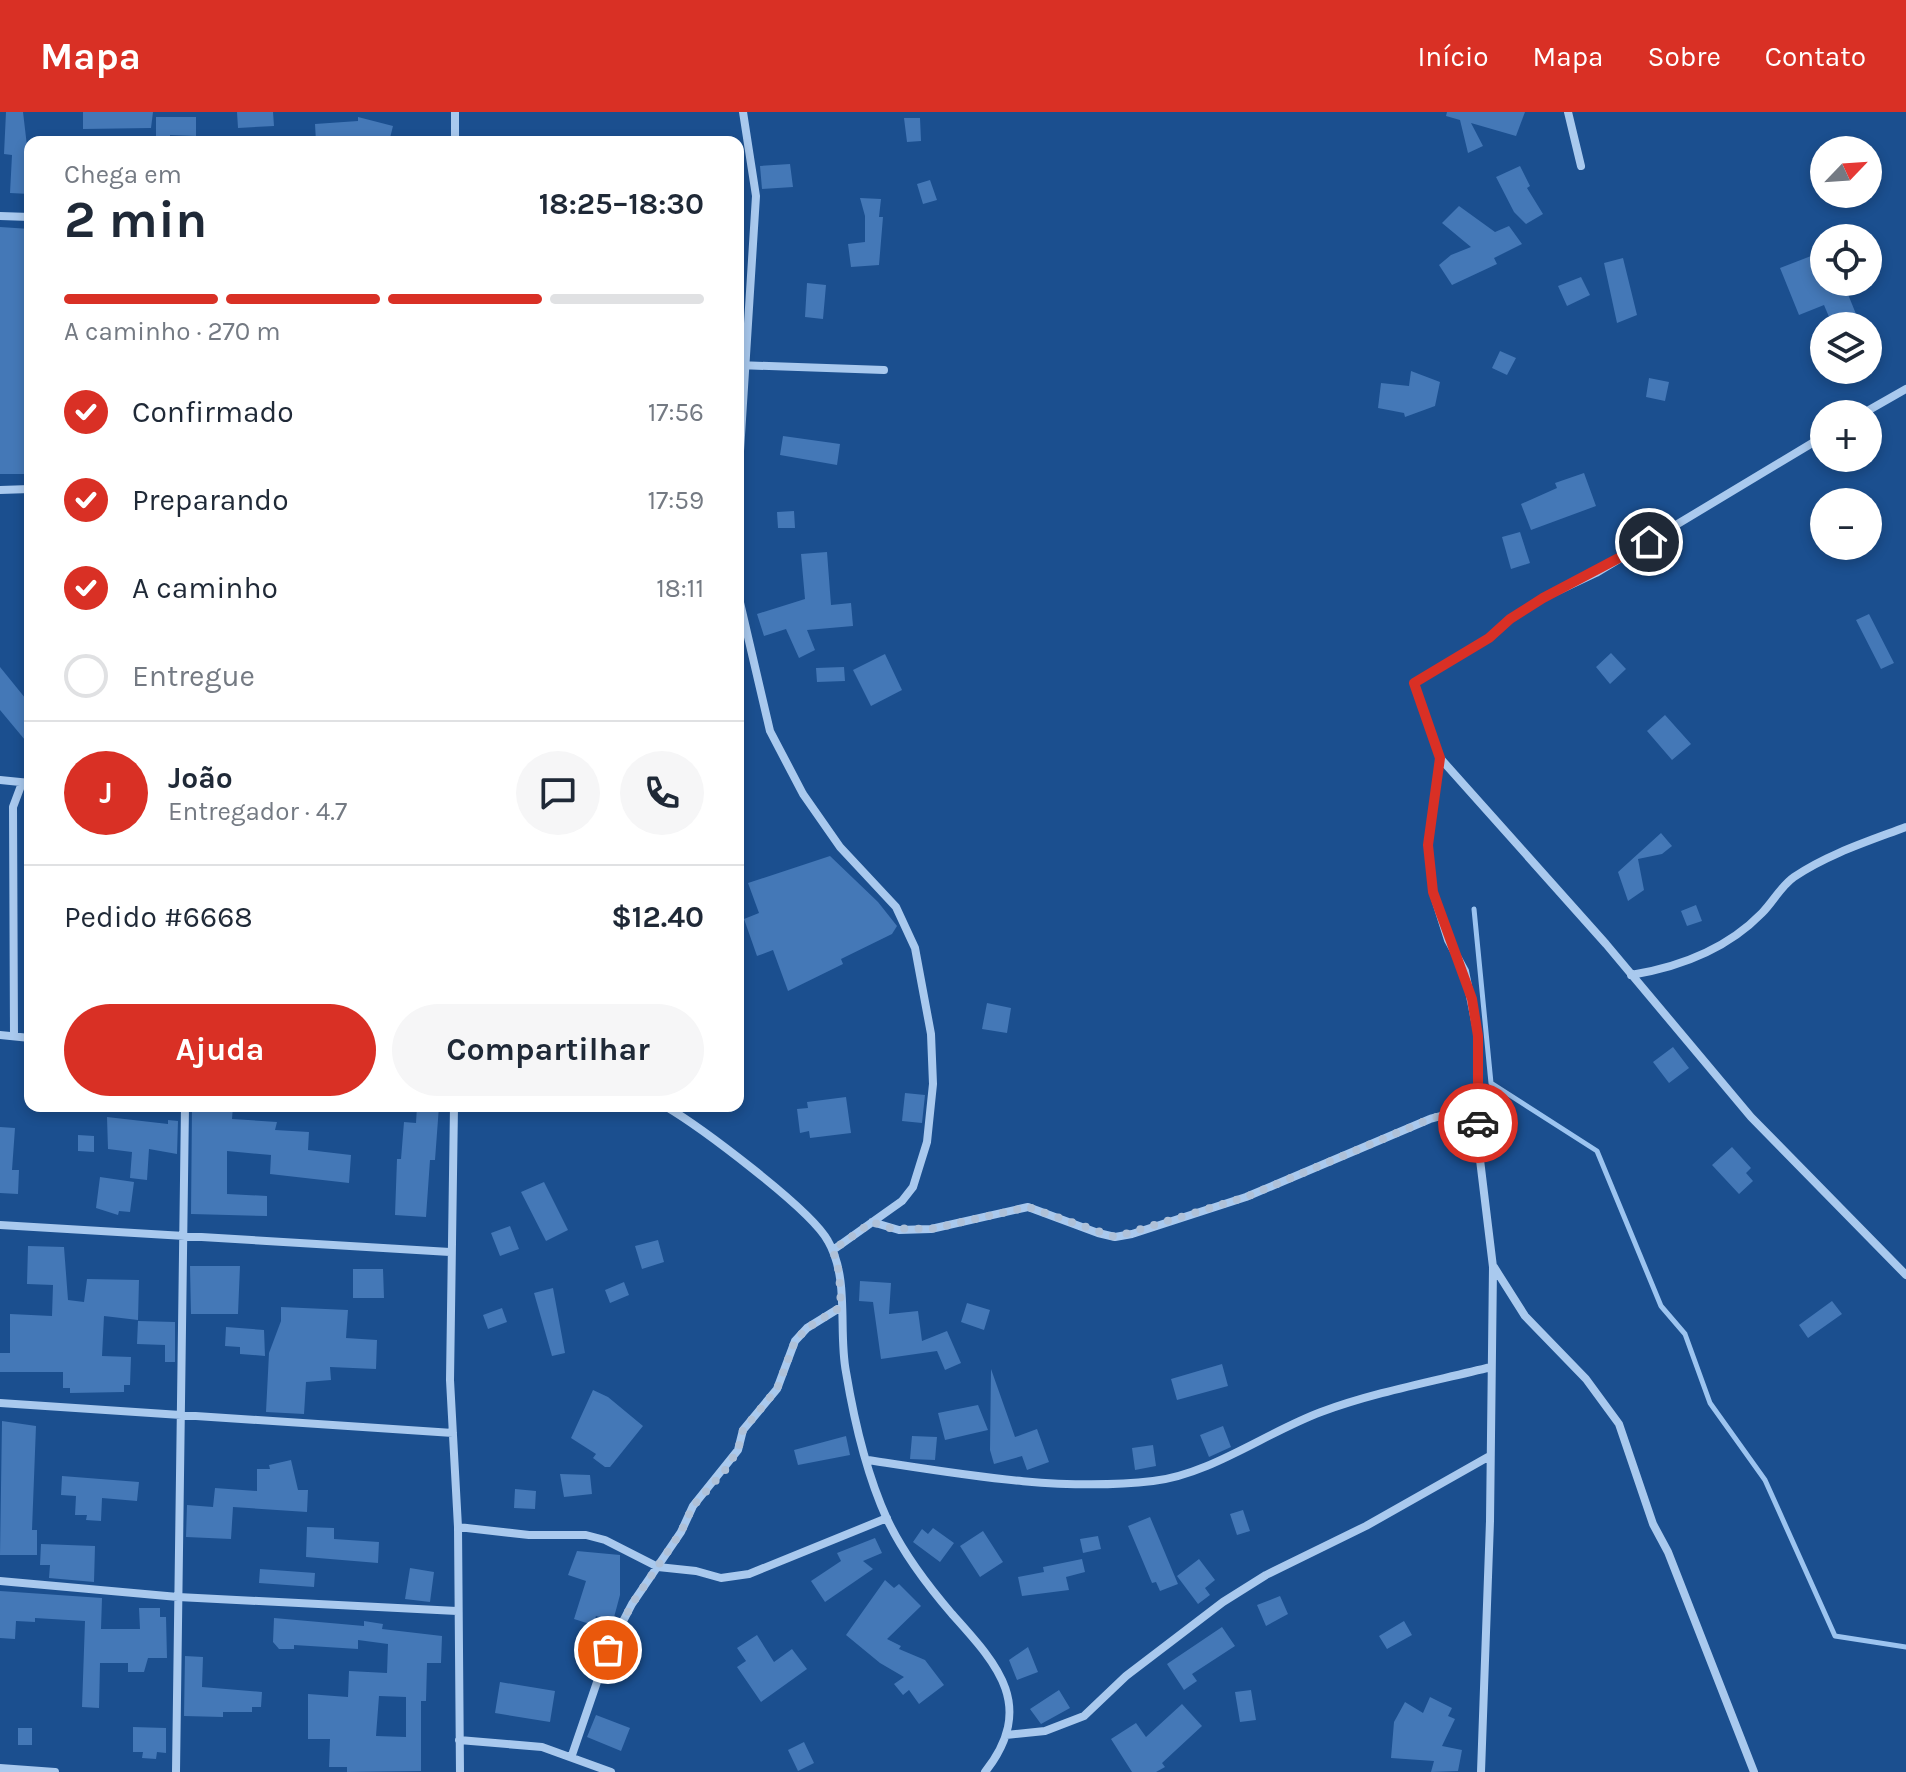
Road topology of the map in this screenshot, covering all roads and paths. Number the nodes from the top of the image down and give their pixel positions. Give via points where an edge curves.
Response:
1 (455, 112) edge
2 (743, 112) edge
3 (1568, 112) edge
4 (455, 136) edge
5 (1581, 166) dead end
6 (0, 216) edge
7 (24, 217) edge
8 (744, 331) edge
9 (744, 365) edge
10 (884, 370) dead end
11 (1906, 389) edge
12 (1882, 403) edge
13 (1810, 444) edge
14 (24, 489) edge
15 (0, 490) edge
16 (744, 620) edge
17 (1440, 758) junction
18 (0, 780) edge
19 (24, 783) edge
20 (24, 787) edge
21 (1906, 827) edge
22 (1631, 975) junction
23 (0, 1035) edge
24 (14, 1036) junction
25 (24, 1037) edge
26 (185, 1112) edge
27 (454, 1112) edge
28 (674, 1112) edge
29 (1478, 1124) junction
30 (872, 1222) junction
31 (0, 1225) edge
32 (182, 1236) junction
33 (833, 1250) junction
34 (450, 1252) junction
35 (1493, 1267) junction
36 (1906, 1275) edge
37 (841, 1307) junction
38 (1491, 1367) junction
39 (0, 1403) edge
40 (180, 1415) junction
41 (453, 1433) junction
42 (1488, 1457) junction
43 (868, 1460) junction
44 (887, 1518) junction
45 (458, 1527) junction
46 (658, 1567) junction
47 (0, 1581) edge
48 (178, 1597) junction
49 (457, 1611) junction
50 (1006, 1735) junction
51 (459, 1740) junction
52 (572, 1755) junction
53 (0, 1768) edge
54 (55, 1772) edge
55 (176, 1772) edge
56 (460, 1772) edge
57 (611, 1772) edge
58 (985, 1772) edge
59 (1481, 1772) edge
60 (1754, 1772) edge

1 - 4 street
2 - 8 street via 756,196
3 - 5 street
6 - 7 street
9 - 10 street
11 - 12 street
13 - 17 street via 1596,573 1543,598 1414,683
14 - 15 street
16 - 30 street via 770,731 803,794 840,847 896,907 915,948 931,1034 927,1142 913,1187
17 - 22 street
17 - 29 street via 1428,845 1433,892 1472,999 1478,1036
18 - 19 street
20 - 24 street via 13,807
21 - 22 street via 1790,879 1762,914 1703,954 1671,968
22 - 36 street via 1751,1117
23 - 24 street
24 - 25 street
26 - 32 street
27 - 34 street
28 - 33 street via 785,1197
29 - 30 street via 1458,1112 1430,1119 1246,1197 1115,1237 1028,1207 931,1229 888,1228
29 - 35 street
30 - 33 street
31 - 32 street
32 - 34 street
32 - 40 street
33 - 37 street
34 - 41 street
35 - 38 street
35 - 60 street via 1525,1316 1586,1379 1619,1424 1653,1524
37 - 43 street via 846,1372
37 - 46 street via 795,1341 777,1389 743,1430 738,1450 693,1506
38 - 42 street
38 - 43 street via 1324,1411 1184,1475 1153,1481 980,1477
39 - 40 street
40 - 41 street
40 - 48 street
41 - 45 street
42 - 50 street via 1234,1595 1126,1676 1084,1716 1045,1731
42 - 59 street
43 - 44 street
44 - 46 street via 749,1574 721,1578
44 - 50 street via 924,1578 1001,1672 1008,1697
45 - 46 street via 586,1535
45 - 49 street
46 - 52 street via 608,1650
47 - 48 street
48 - 49 street
48 - 55 street
49 - 51 street
50 - 58 street
51 - 52 street
51 - 56 street
52 - 57 street
53 - 54 street

